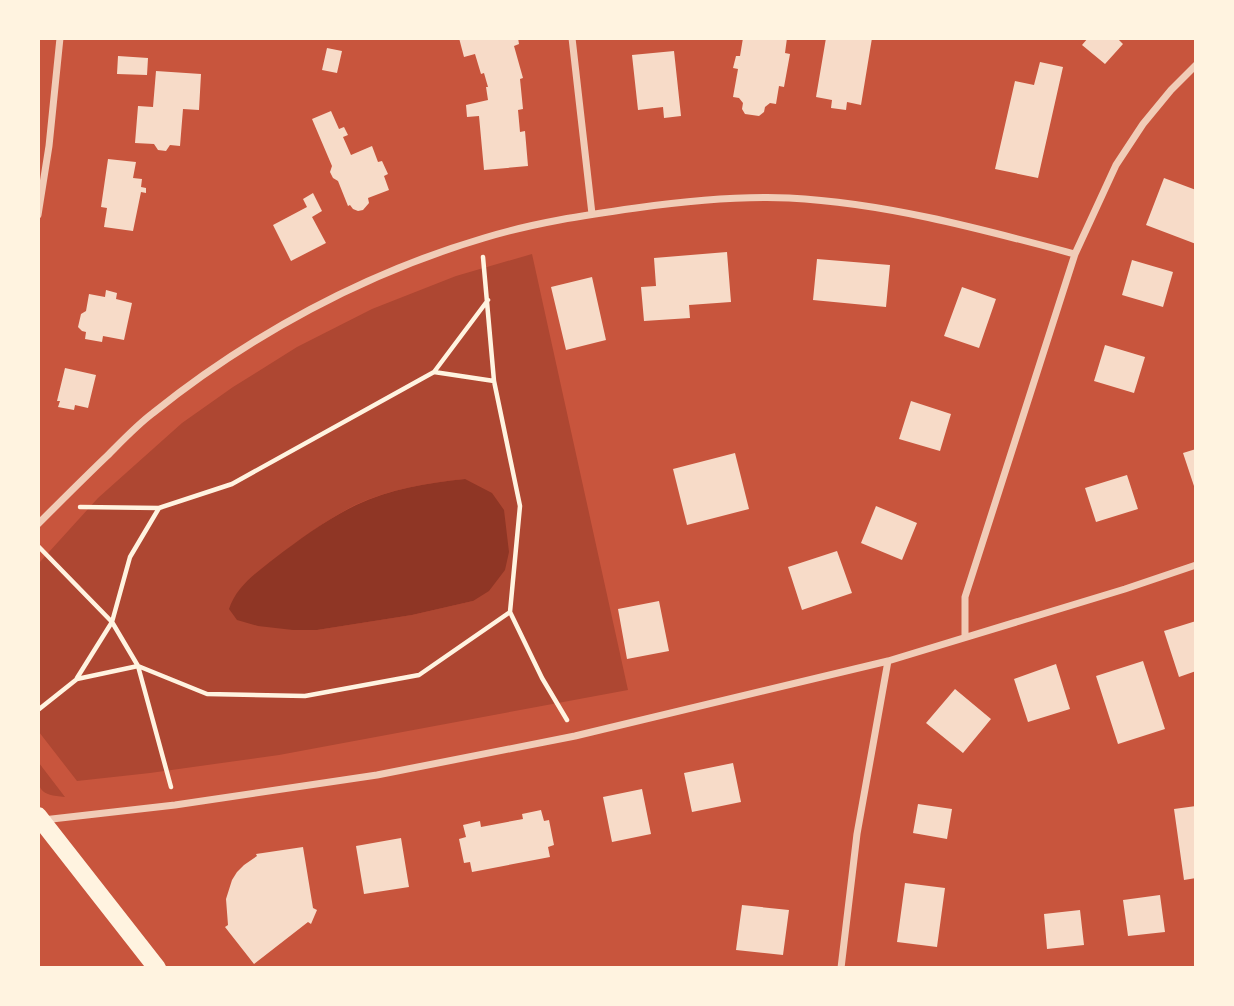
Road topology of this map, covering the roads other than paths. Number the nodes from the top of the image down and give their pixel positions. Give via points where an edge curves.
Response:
1 (61, 38) edge
2 (572, 38) edge
3 (1195, 65) edge
4 (592, 214) junction
5 (38, 215) edge
6 (1074, 254) junction
7 (38, 524) edge
8 (1195, 565) edge
9 (965, 637) junction
10 (888, 661) junction
11 (40, 818) edge
12 (157, 968) edge
13 (841, 968) edge

1 - 5 street
2 - 4 street
3 - 6 street via 1143,124 1116,164
4 - 6 street via 666,204 790,198 909,214
4 - 7 street via 481,238 364,283 279,326 152,413
6 - 9 street via 965,597
8 - 9 street
9 - 10 street
10 - 11 street via 575,736 377,775 100,815
10 - 13 street via 857,834
11 - 12 main road

